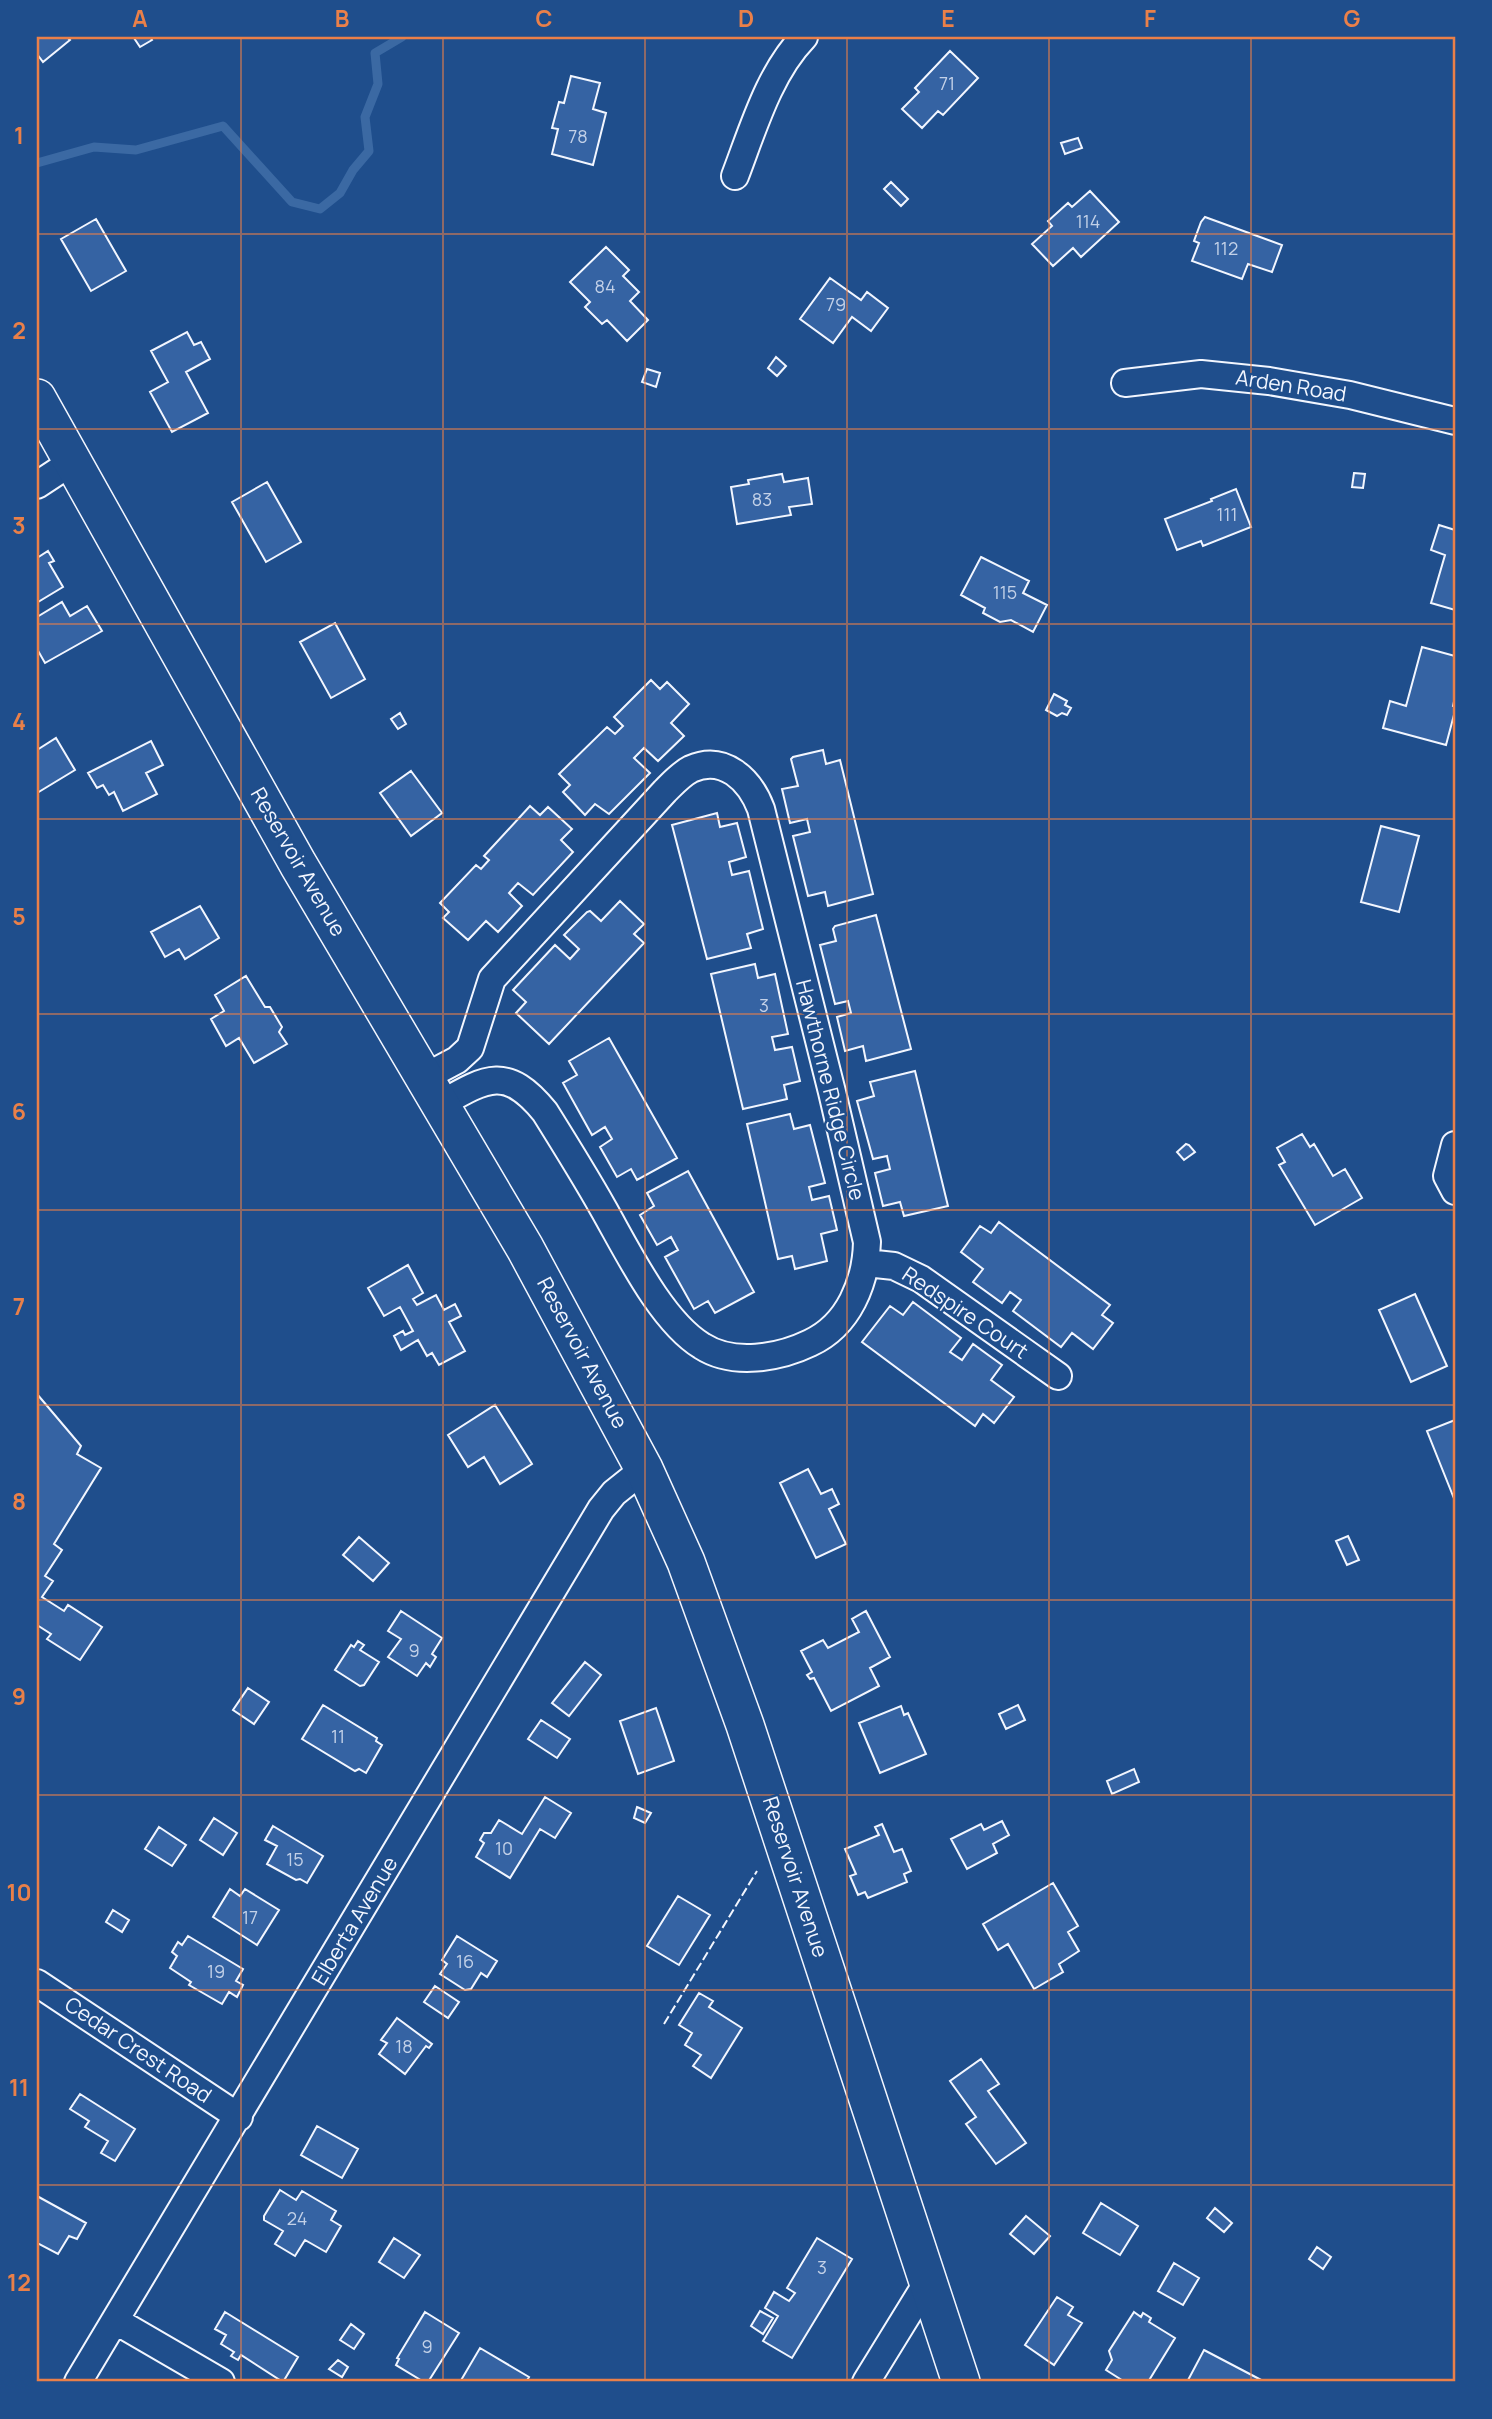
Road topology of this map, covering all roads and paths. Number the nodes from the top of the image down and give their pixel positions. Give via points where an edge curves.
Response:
1 (804, 37) edge
2 (736, 176) dead end
3 (1125, 383) dead end
4 (37, 398) edge
5 (1455, 421) edge
6 (72, 462) junction
7 (37, 485) edge
8 (433, 1091) junction
9 (1455, 1144) edge
10 (1455, 1191) edge
11 (866, 1263) junction
12 (1058, 1376) dead end
13 (644, 1469) junction
14 (37, 1983) edge
15 (239, 2117) junction
16 (927, 2283) junction
17 (116, 2321) junction
18 (78, 2382) edge
19 (221, 2382) edge
20 (866, 2382) edge
21 (961, 2382) edge

1 - 2 street via 789,53
3 - 5 street, Arden Road via 1201,374 1269,380
4 - 6 main road, Reservoir Avenue
6 - 7 street
6 - 8 main road, Reservoir Avenue via 298,864
8 - 11 street, Hawthorne Ridge Circle via 488,1080 520,1086 534,1098 660,1302 690,1338 716,1353 770,1356 817,1340 848,1310
8 - 11 street, Hawthorne Ridge Circle via 470,1048 497,972 665,791 693,768 732,770 750,785 761,809 867,1242
8 - 13 main road, Reservoir Avenue
9 - 10 street via 1447,1175
11 - 12 street, Redspire Court via 894,1266 921,1279
13 - 15 street, Elberta Avenue via 601,1509
13 - 16 main road, Reservoir Avenue via 686,1562 745,1725
14 - 15 street, Cedar Crest Road
15 - 17 street, Elberta Avenue
16 - 20 street
16 - 21 main road, Reservoir Avenue
17 - 18 street, Elberta Avenue
17 - 19 street

